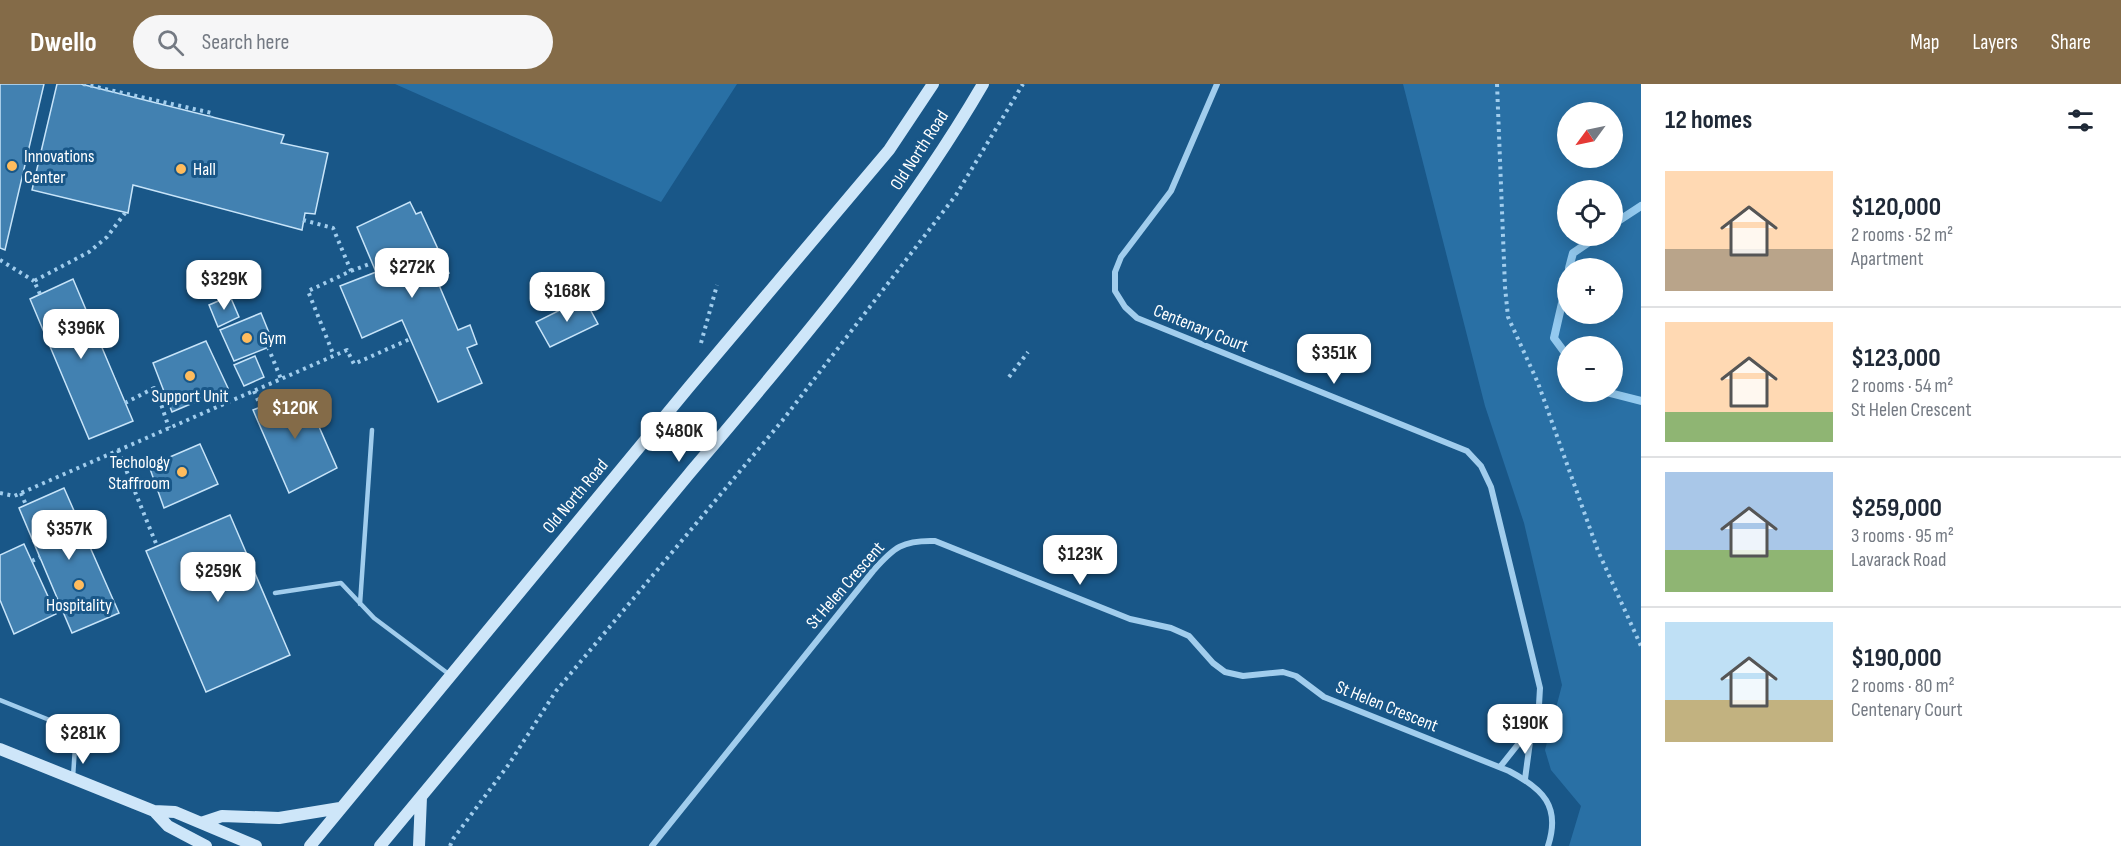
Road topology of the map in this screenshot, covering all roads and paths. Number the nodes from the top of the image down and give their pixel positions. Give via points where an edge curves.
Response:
1 (83, 84) edge
2 (933, 84) edge
3 (983, 84) edge
4 (1023, 84) edge
5 (1217, 84) edge
6 (1497, 84) edge
7 (211, 117) dead end
8 (125, 213) dead end
9 (303, 220) dead end
10 (0, 260) edge
11 (372, 262) dead end
12 (351, 271) junction
13 (34, 281) junction
14 (717, 285) dead end
15 (40, 294) dead end
16 (410, 339) dead end
17 (268, 347) dead end
18 (1028, 352) dead end
19 (699, 353) dead end
20 (334, 356) junction
21 (1009, 376) dead end
22 (281, 379) junction
23 (254, 390) junction
24 (166, 396) dead end
25 (159, 398) junction
26 (125, 403) dead end
27 (261, 407) dead end
28 (169, 428) junction
29 (372, 430) dead end
30 (118, 450) junction
31 (154, 478) dead end
32 (133, 487) junction
33 (0, 493) edge
34 (21, 493) junction
35 (26, 505) dead end
36 (158, 546) dead end
37 (40, 557) dead end
38 (32, 561) dead end
39 (275, 592) dead end
40 (360, 604) junction
41 (1641, 646) edge
42 (450, 675) junction
43 (0, 700) edge
44 (1532, 728) junction
45 (0, 749) edge
46 (1500, 767) junction
47 (73, 778) junction
48 (1525, 779) junction
49 (421, 797) junction
50 (340, 808) junction
51 (154, 811) junction
52 (201, 823) junction
53 (202, 845) edge
54 (256, 846) edge
55 (310, 846) edge
56 (380, 846) edge
57 (419, 846) edge
58 (450, 846) edge
59 (652, 846) edge
60 (1548, 846) edge

1 - 7 path via 212,113
2 - 42 main road, Old North Road via 889,150
3 - 49 main road, Old North Road via 914,192 853,274
4 - 58 path via 956,195 782,421 556,691 510,764
5 - 44 street, Centenary Court via 1171,191 1121,257 1115,272 1116,291 1125,308 1137,318 1467,451 1481,466 1491,487 1540,688
6 - 41 path via 1508,317 1538,383 1598,551
8 - 13 path via 107,237 89,252
9 - 12 path via 333,228
10 - 13 path
11 - 12 path
12 - 20 path via 308,291
13 - 15 path
14 - 19 path
16 - 20 path via 354,364 348,350
17 - 22 path
18 - 21 path
20 - 22 path
22 - 23 path
23 - 27 path
23 - 28 path
24 - 25 path
25 - 26 path via 154,388
25 - 28 path
28 - 30 path
29 - 40 lane
30 - 32 path
30 - 34 path
31 - 32 path
32 - 36 path
33 - 34 path
34 - 35 path
37 - 38 path
39 - 40 lane via 341,583
40 - 42 lane
42 - 50 main road, Old North Road
43 - 47 lane via 52,721 75,747
44 - 46 street, Centenary Court
44 - 48 street, Centenary Court
45 - 47 main road
46 - 48 street, St Helen Crescent
46 - 59 street, St Helen Crescent via 1324,697 1296,676 1283,672 1243,676 1225,672 1188,636 1171,628 1130,619 935,541 918,540 903,543 888,553
47 - 51 main road
48 - 60 street, St Helen Crescent via 1547,800 1553,816
49 - 56 main road, Old North Road
49 - 57 main road
50 - 52 main road via 279,818 222,816
50 - 55 main road, Old North Road
51 - 52 main road via 175,812
51 - 53 main road via 168,826
52 - 54 main road

